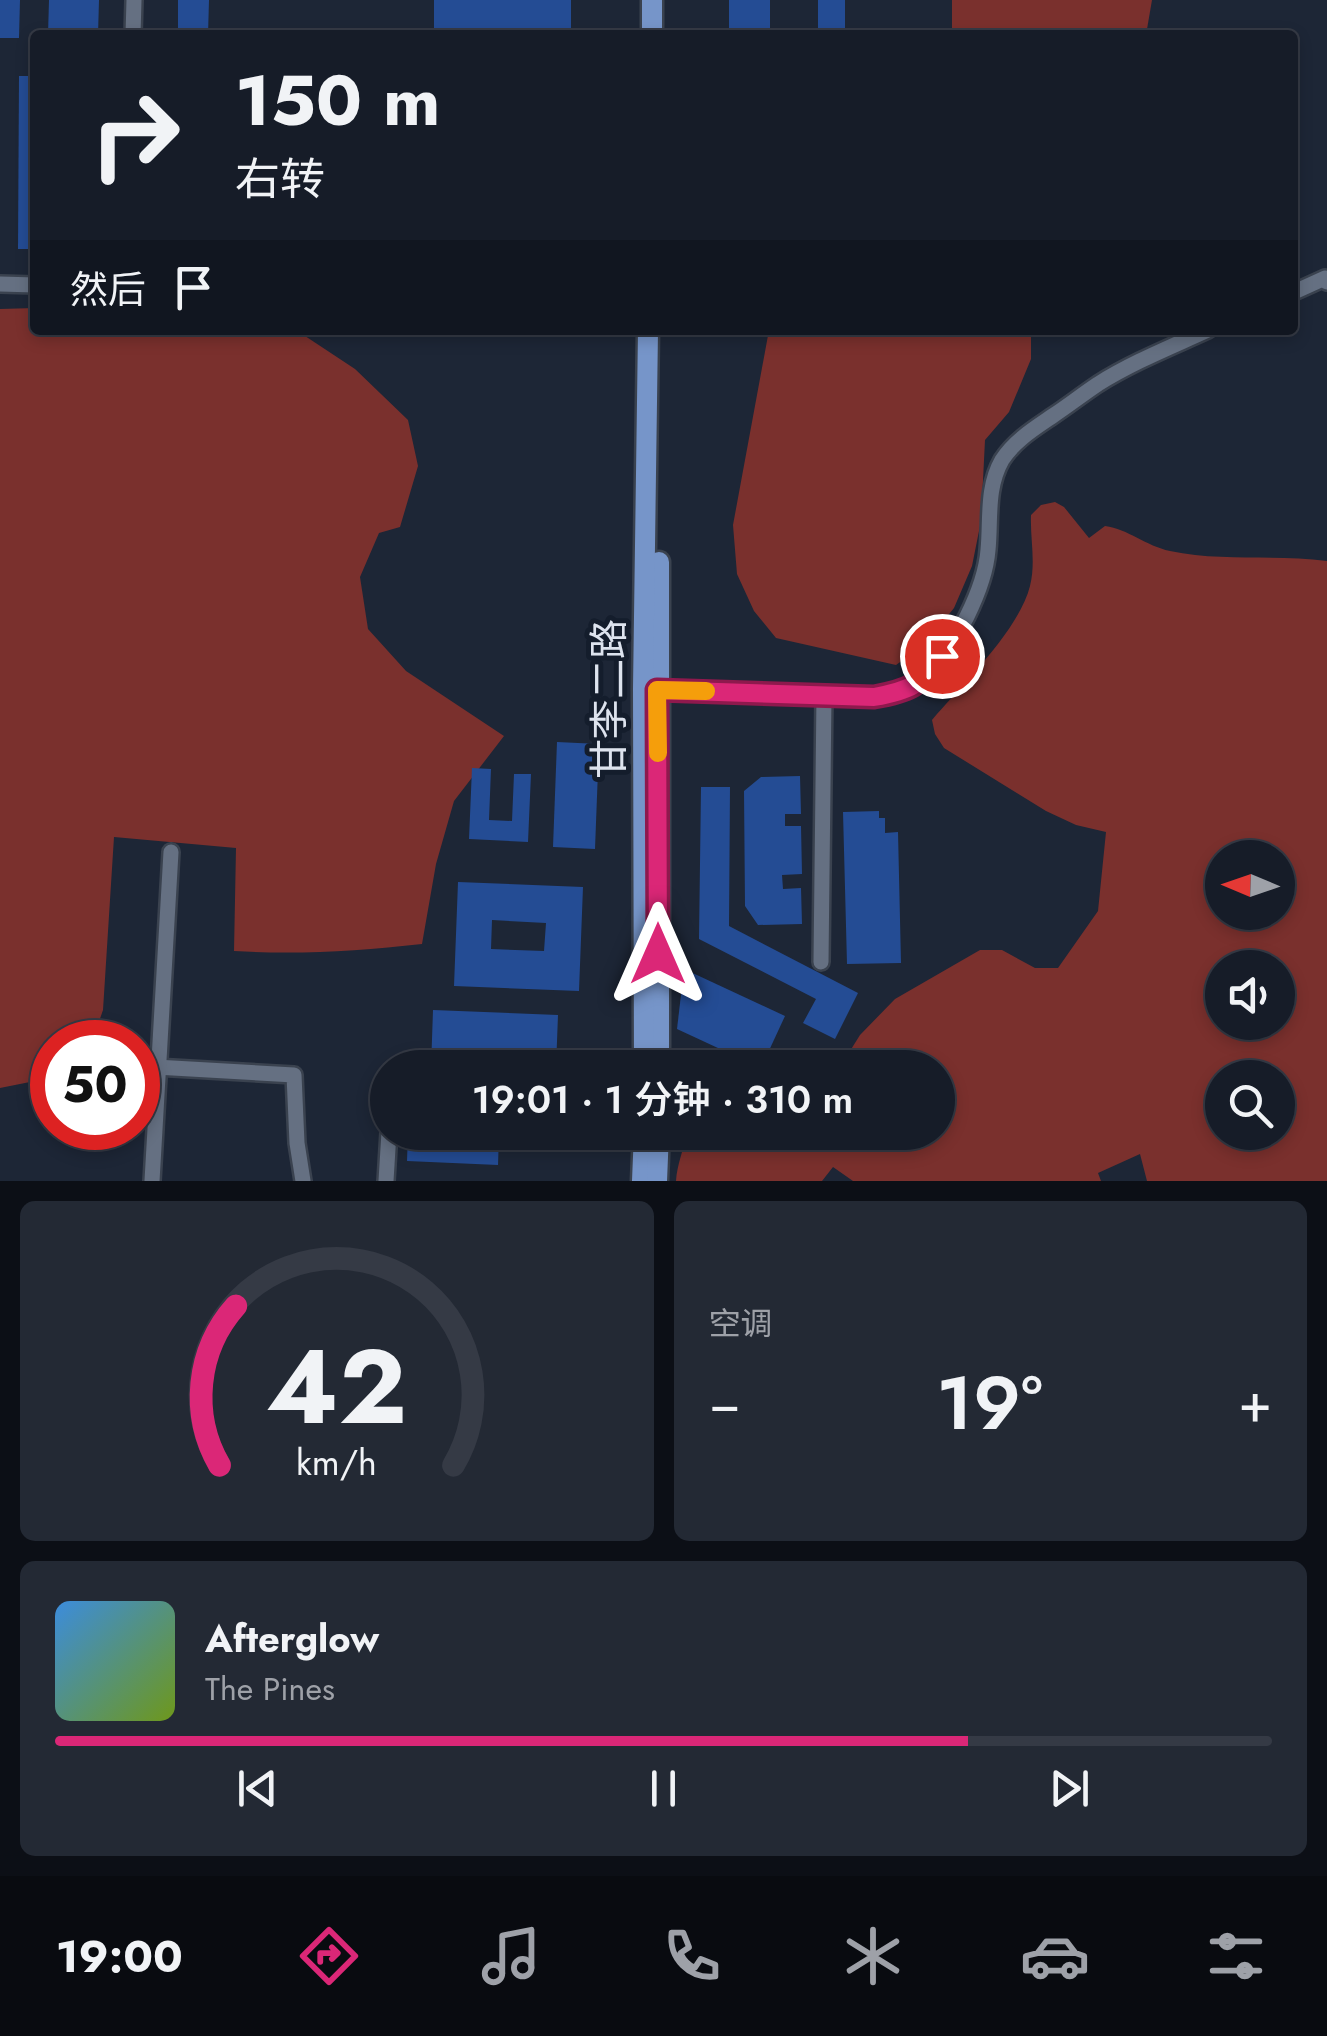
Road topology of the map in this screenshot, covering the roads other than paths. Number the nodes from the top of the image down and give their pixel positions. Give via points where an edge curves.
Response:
1 (134, 0) edge
2 (652, 0) edge
3 (666, 0) edge
4 (134, 30) edge
5 (652, 30) edge
6 (665, 30) edge
7 (1326, 280) edge
8 (0, 284) edge
9 (30, 284) edge
10 (1298, 291) edge
11 (648, 335) edge
12 (662, 335) edge
13 (1197, 335) edge
14 (650, 689) junction
15 (824, 695) junction
16 (172, 852) dead end
17 (821, 962) dead end
18 (160, 1036) edge
19 (644, 1050) edge
20 (659, 1050) edge
21 (160, 1067) edge
22 (154, 1150) edge
23 (388, 1150) edge
24 (643, 1150) edge
25 (659, 1150) edge
26 (152, 1181) edge
27 (304, 1181) edge
28 (386, 1181) edge
29 (642, 1181) edge
30 (657, 1181) edge

1 - 4 street
2 - 5 main road
3 - 6 main road
7 - 10 street
8 - 9 street
11 - 14 main road, 甘李二路
12 - 14 main road, 甘李二路
13 - 15 street via 1099,384 1021,438 1002,460 978,589 928,676 901,692 874,697
14 - 15 street
14 - 19 main road, 甘李二路
14 - 20 main road, 甘李二路
15 - 17 street
16 - 18 street
21 - 27 street via 294,1075
22 - 26 street
23 - 28 street
24 - 29 main road
25 - 30 main road

